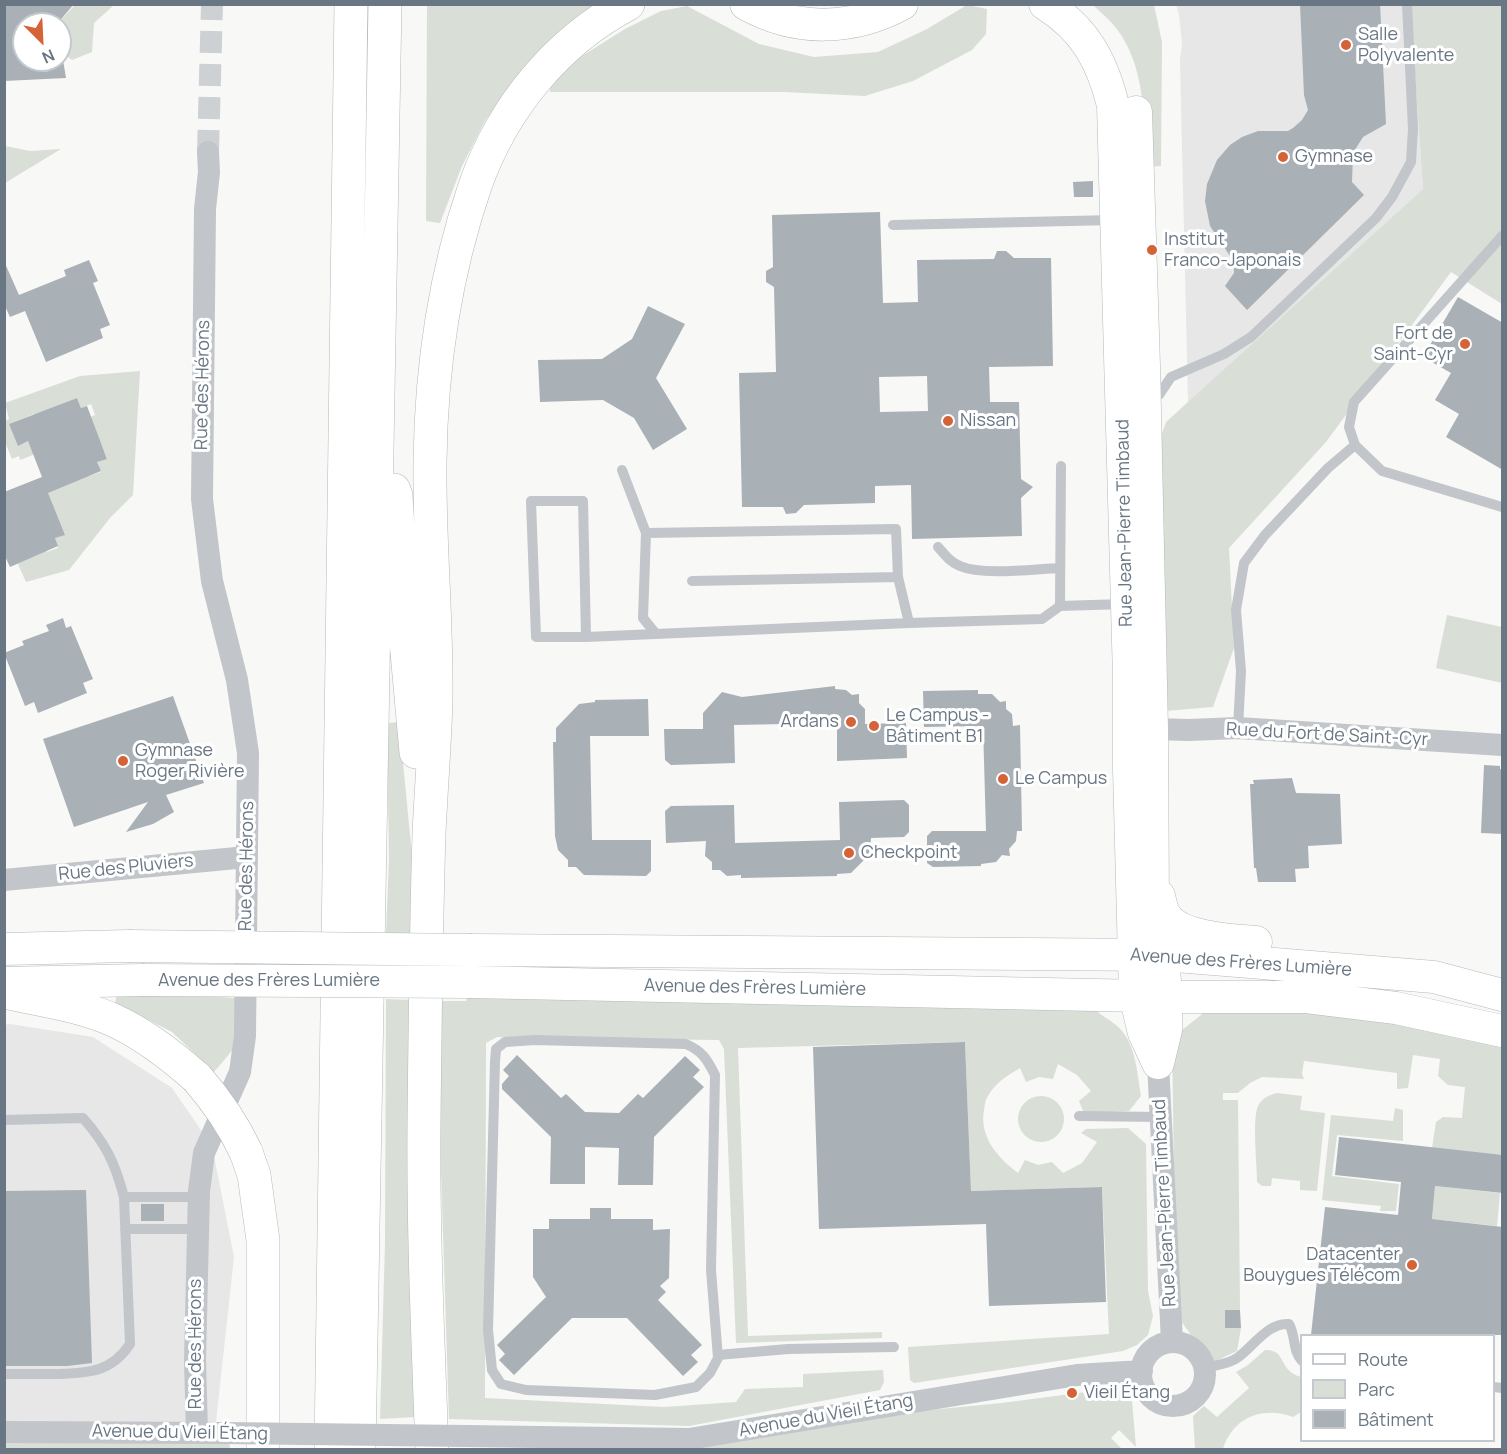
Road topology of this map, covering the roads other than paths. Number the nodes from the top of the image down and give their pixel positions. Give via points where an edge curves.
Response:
1 (351, 4) edge
2 (385, 4) edge
3 (628, 4) edge
4 (746, 4) edge
5 (902, 4) edge
6 (1045, 4) edge
7 (1079, 4) edge
8 (1407, 4) edge
9 (208, 152) tunnel mouth
10 (1117, 220) junction
11 (893, 225) dead end
12 (1503, 236) edge
13 (1151, 370) junction
14 (1133, 400) junction
15 (1355, 445) junction
16 (377, 456) junction
17 (1061, 466) dead end
18 (622, 470) dead end
19 (1503, 507) edge
20 (646, 533) junction
21 (938, 548) dead end
22 (1060, 568) junction
23 (898, 577) junction
24 (692, 581) dead end
25 (1137, 603) junction
26 (1060, 606) junction
27 (909, 623) junction
28 (656, 634) junction
29 (586, 637) junction
30 (1238, 728) junction
31 (1152, 729) junction
32 (1503, 745) edge
33 (429, 835) junction
34 (247, 857) junction
35 (1154, 874) junction
36 (4, 880) edge
37 (4, 949) edge
38 (1165, 974) junction
39 (1134, 976) junction
40 (1434, 976) junction
41 (4, 983) edge
42 (4, 992) edge
43 (1503, 995) edge
44 (1503, 1031) edge
45 (1158, 1063) junction
46 (1079, 1116) dead end
47 (1160, 1117) junction
48 (4, 1120) edge
49 (124, 1197) junction
50 (198, 1197) junction
51 (125, 1229) junction
52 (198, 1229) junction
53 (1172, 1342) junction
54 (894, 1347) dead end
55 (718, 1355) junction
56 (1300, 1358) edge
57 (1205, 1368) junction
58 (1142, 1371) junction
59 (4, 1374) edge
60 (4, 1432) edge
61 (197, 1432) junction
62 (263, 1449) edge
63 (331, 1449) edge
64 (359, 1449) edge
65 (432, 1449) edge

1 - 63 highway
2 - 16 highway
3 - 33 highway via 564,48 512,112 477,182 453,263 438,348 430,458 436,697
4 - 5 main road via 780,19 822,26 866,20
6 - 10 main road, Rue Jean-Pierre Timbaud via 1092,48 1108,82 1113,105
7 - 13 main road, Rue Jean-Pierre Timbaud via 1116,50 1135,103
8 - 13 lane via 1411,162 1392,197 1376,218 1251,337 1224,354
9 - 34 street, Rue des Hérons via 201,499 212,581 237,680 248,753
10 - 11 lane
10 - 13 main road, Rue Jean-Pierre Timbaud
12 - 15 lane via 1354,402 1349,427
13 - 14 main road, Rue Jean-Pierre Timbaud
13 - 14 lane via 1159,395
14 - 25 main road, Rue Jean-Pierre Timbaud
15 - 19 lane via 1382,471
15 - 30 lane via 1328,468 1244,563 1236,610 1241,671
16 - 33 highway via 396,496 419,785
16 - 64 highway
17 - 22 lane
18 - 20 lane
20 - 23 lane via 896,529
20 - 28 lane via 644,618
21 - 22 lane via 961,567 977,571
22 - 26 lane
23 - 24 lane
23 - 27 lane
25 - 26 lane
25 - 31 main road, Rue Jean-Pierre Timbaud
25 - 39 main road, Rue Jean-Pierre Timbaud via 1129,677
26 - 27 lane via 1042,619
27 - 28 lane
28 - 29 lane
29 - 29 lane via 536,637 531,501 583,501
30 - 31 street, Rue du Fort de Saint-Cyr
30 - 32 street, Rue du Fort de Saint-Cyr
31 - 35 main road, Rue Jean-Pierre Timbaud
33 - 65 highway via 424,1126
34 - 36 street, Rue des Pluviers
34 - 50 street, Rue des Hérons via 240,1072 204,1153
35 - 38 main road, Rue Jean-Pierre Timbaud via 1153,910 1162,941
35 - 40 main road via 1162,909 1176,927 1235,940 1287,945
37 - 39 main road, Avenue des Frères Lumière, bridge via 129,946 472,950
38 - 39 main road, Avenue des Frères Lumière
38 - 40 main road, Avenue des Frères Lumière via 1321,968
38 - 44 main road, Avenue des Frères Lumière via 1396,1008
38 - 45 main road, Rue Jean-Pierre Timbaud via 1166,1030
39 - 41 main road, Avenue des Frères Lumière, bridge via 991,979 972,991 471,982
39 - 45 main road, Rue Jean-Pierre Timbaud via 1144,1033
40 - 43 main road, Avenue des Frères Lumière
42 - 62 highway, bridge via 81,1008 157,1045 197,1078 236,1131 254,1175 263,1240
45 - 47 street, Rue Jean-Pierre Timbaud
46 - 47 lane
47 - 53 street, Rue Jean-Pierre Timbaud
48 - 49 lane via 83,1118 110,1154
49 - 50 lane
49 - 51 lane
50 - 52 street, Rue des Hérons
51 - 52 lane
51 - 59 lane via 130,1344 123,1355 87,1373
52 - 61 street, Rue des Hérons
53 - 57 street via 1193,1349
53 - 58 street via 1155,1348
54 - 55 lane
55 - 55 lane via 710,1373 696,1387 655,1395 526,1390 501,1384 492,1370 488,1330 495,1062 496,1049 505,1042 686,1044 708,1060 715,1076 711,1270
56 - 57 lane via 1295,1351 1293,1331 1283,1323 1236,1359
57 - 58 street via 1202,1389 1195,1398 1177,1406 1151,1398 1145,1390
58 - 61 street, Avenue du Vieil Étang, bridge via 1056,1378 689,1439
60 - 61 street, Avenue du Vieil Étang

